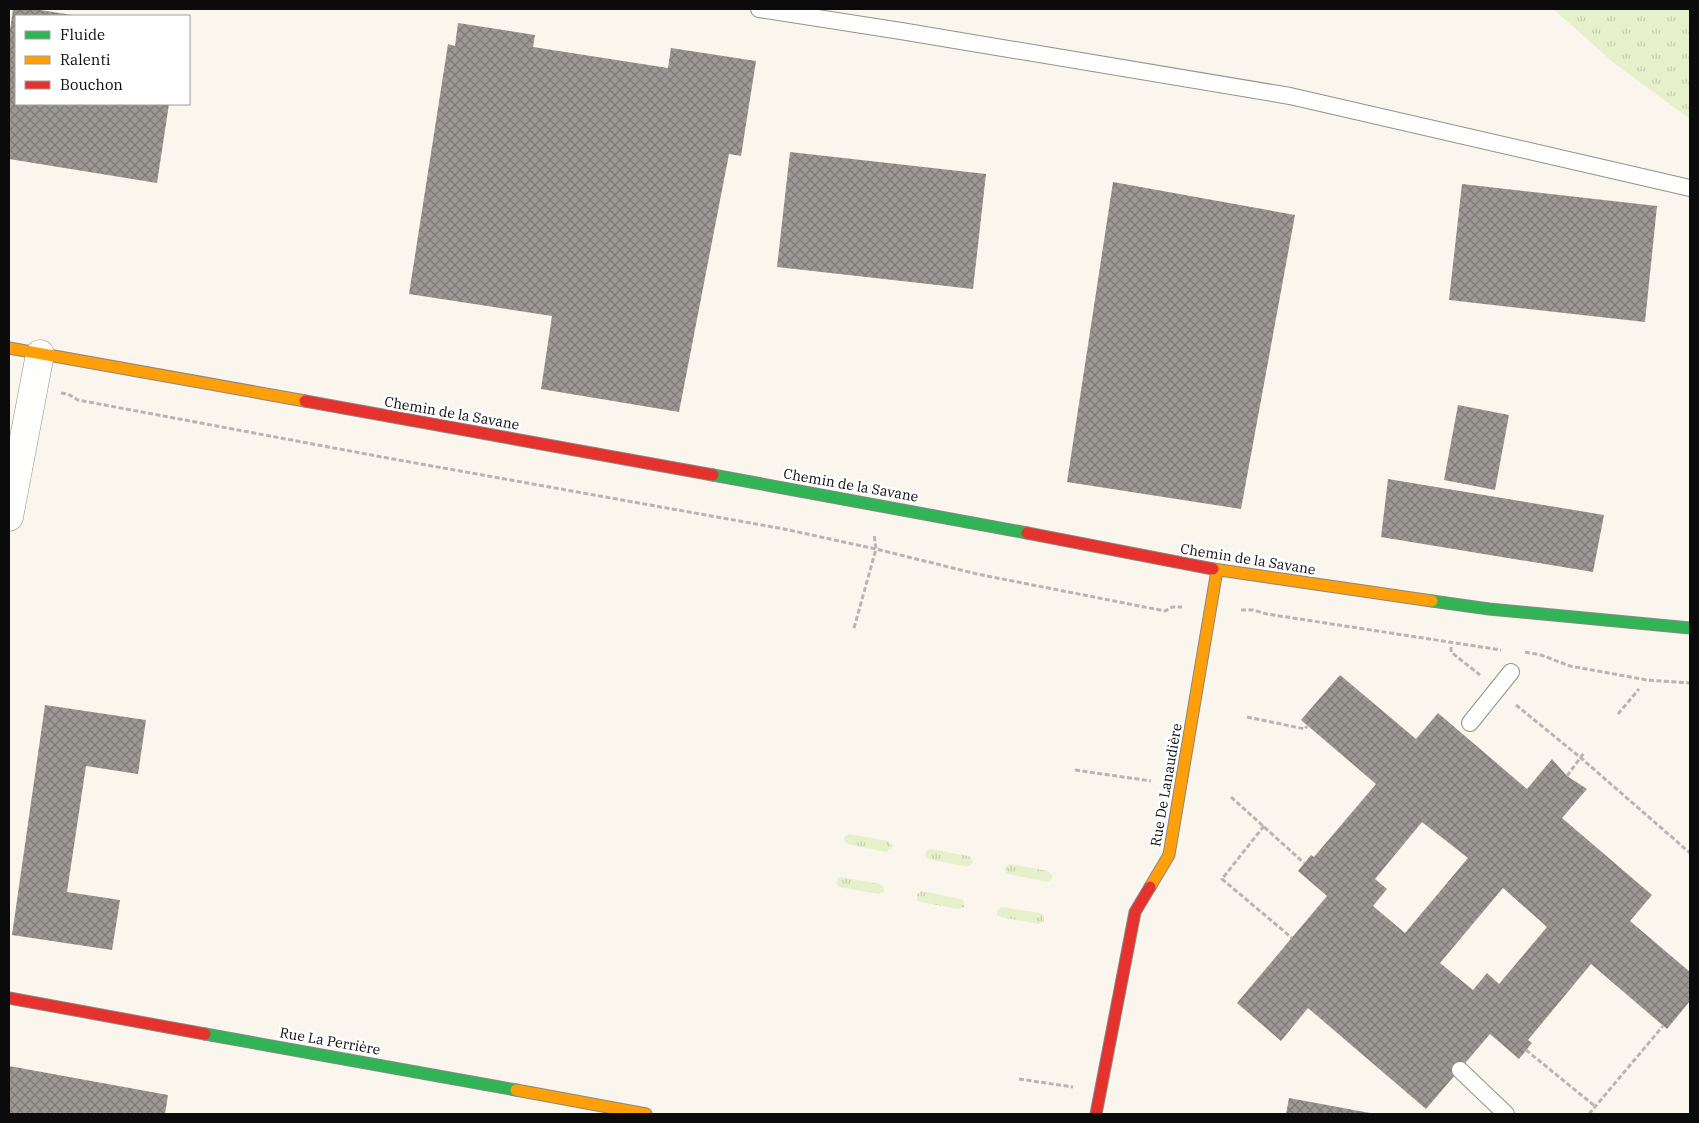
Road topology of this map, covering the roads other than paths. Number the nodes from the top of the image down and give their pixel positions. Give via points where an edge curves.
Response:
1 (759, 9) edge
2 (1690, 188) edge
3 (9, 348) edge
4 (40, 354) junction
5 (9, 517) edge
6 (1217, 570) junction
7 (1690, 628) edge
8 (1511, 672) dead end
9 (1470, 723) dead end
10 (9, 998) edge
11 (1460, 1070) dead end
12 (646, 1114) edge
13 (1096, 1114) edge
14 (1506, 1114) edge

1 - 2 lane via 1290,96
3 - 4 street, Chemin de la Savane
4 - 5 street
4 - 6 street, Chemin de la Savane via 870,503
6 - 7 street, Chemin de la Savane via 1489,609
6 - 13 street, Rue De Lanaudière via 1169,855 1136,912
8 - 9 lane
10 - 12 street, Rue La Perrière
11 - 14 lane

